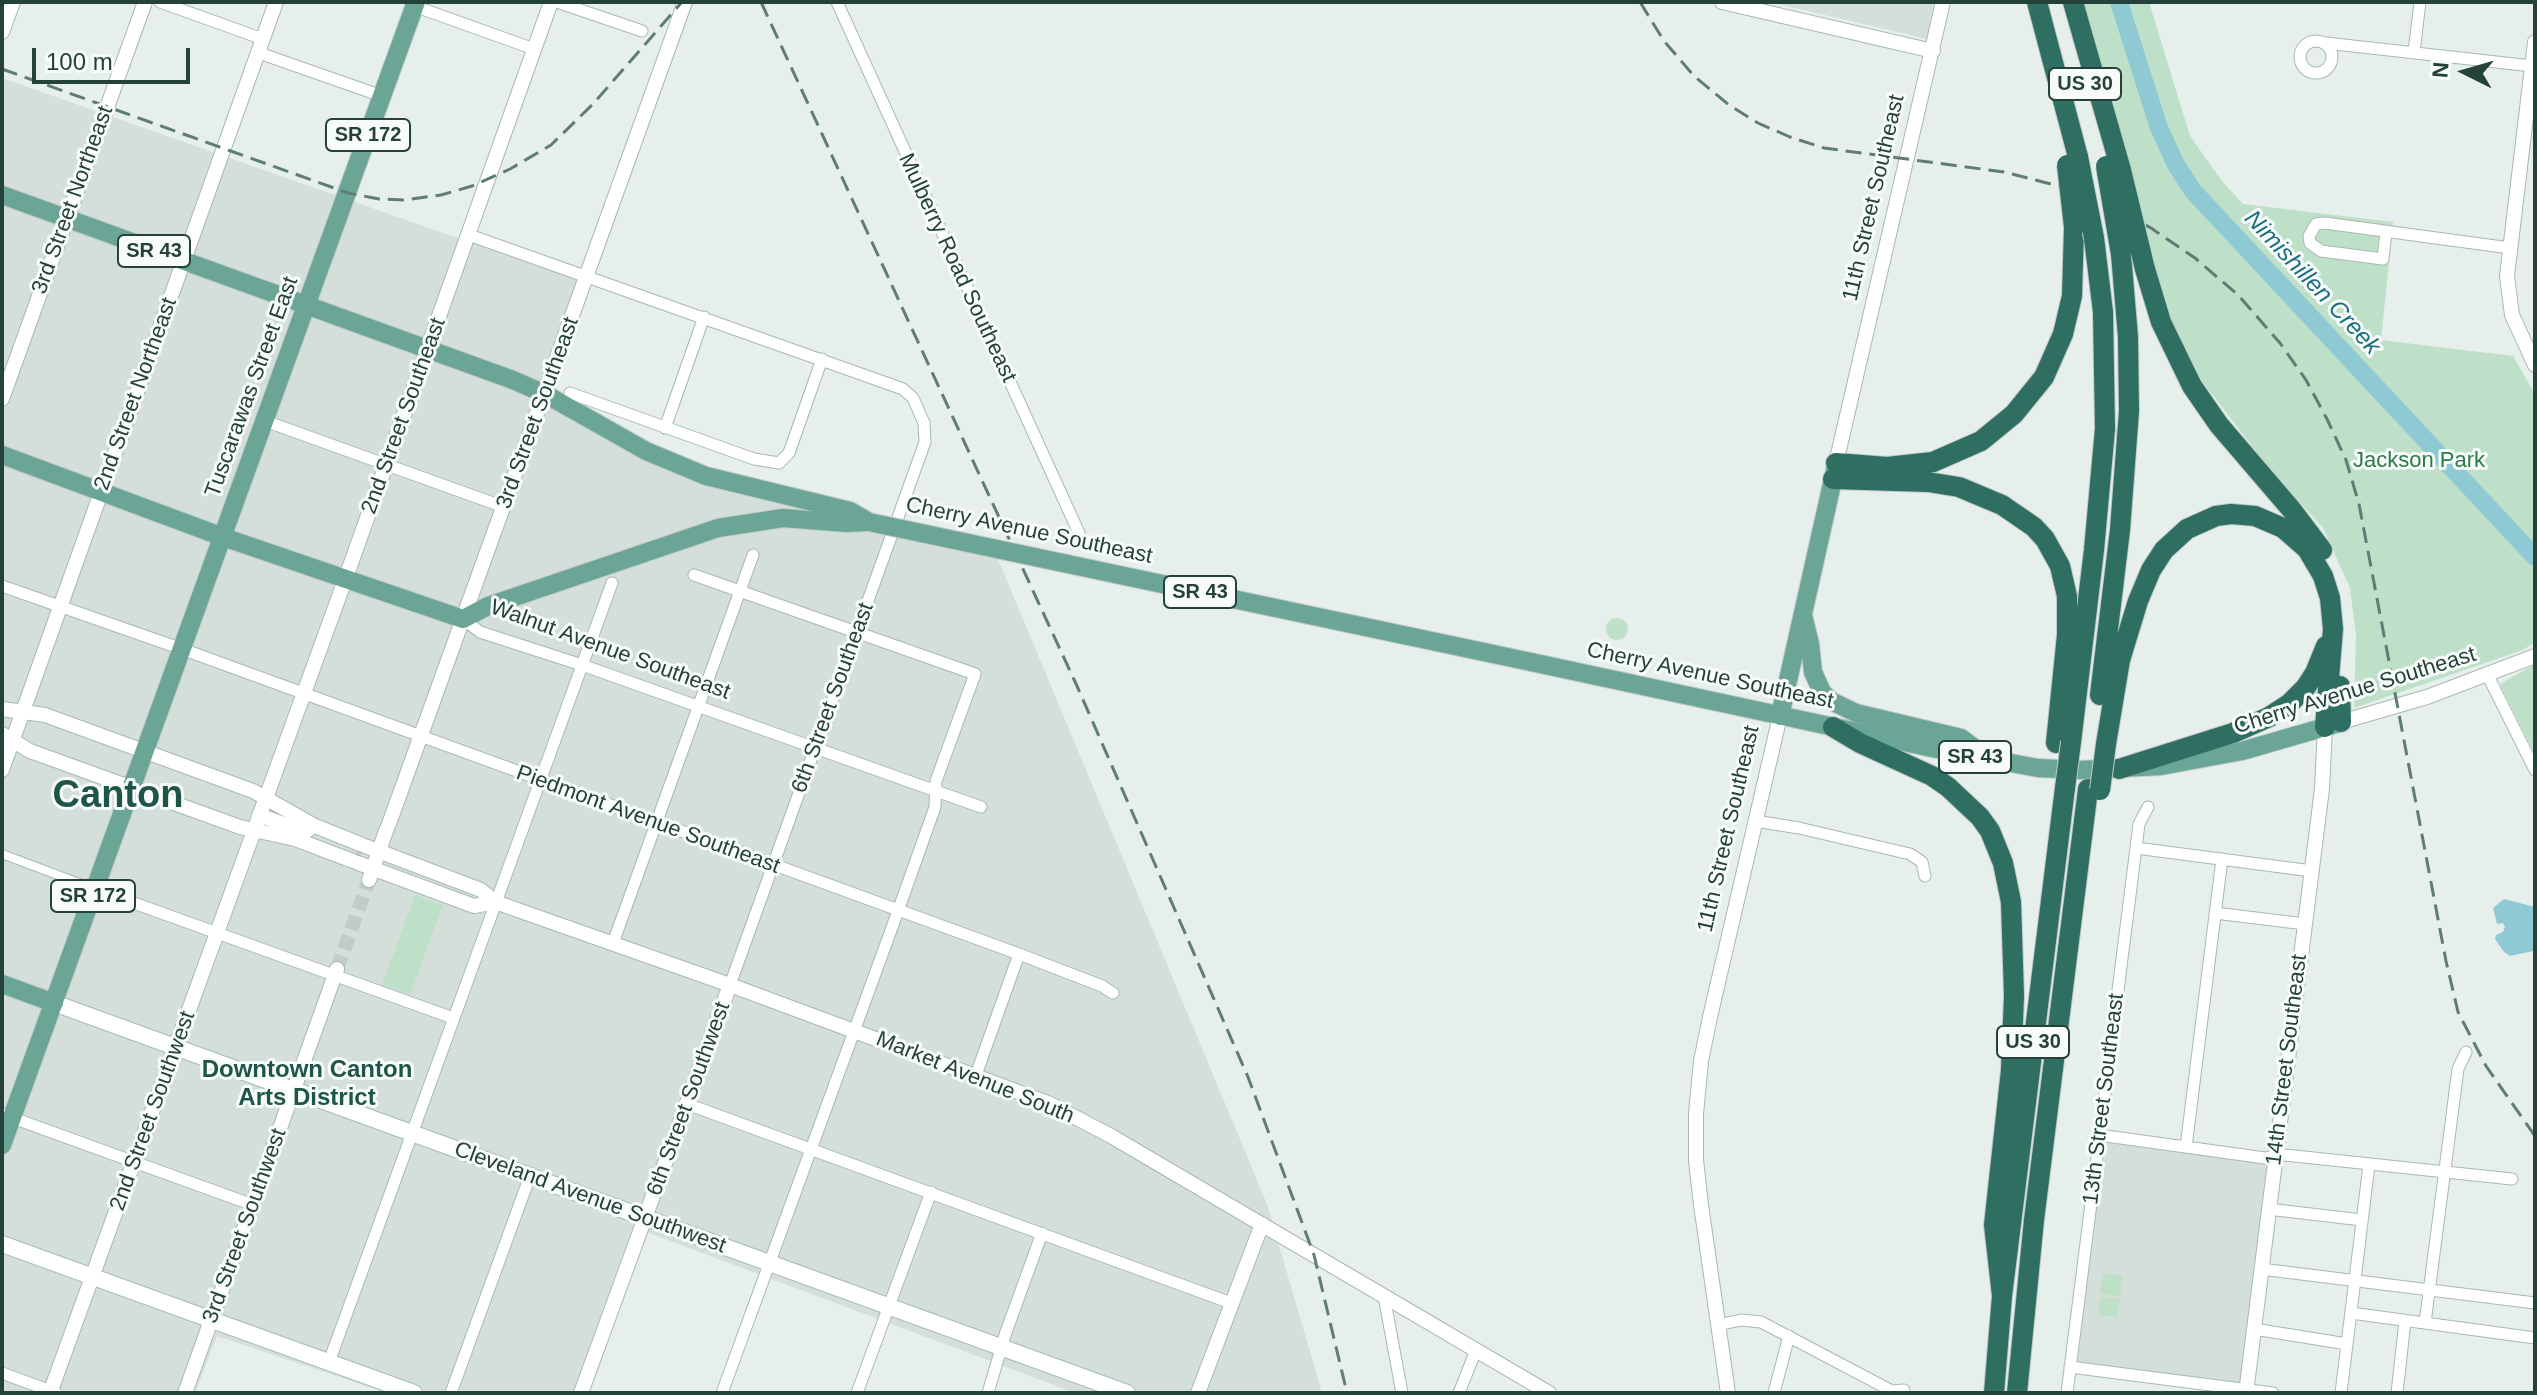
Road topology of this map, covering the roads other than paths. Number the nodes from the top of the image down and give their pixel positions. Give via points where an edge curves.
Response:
1 (13, 2) edge
2 (145, 2) edge
3 (160, 2) edge
4 (276, 2) edge
5 (551, 2) edge
6 (557, 2) edge
7 (685, 2) edge
8 (837, 2) edge
9 (1722, 2) edge
10 (1943, 2) edge
11 (2026, 2) edge
12 (2037, 2) edge
13 (2062, 2) edge
14 (2073, 2) edge
15 (2420, 2) edge
16 (415, 4) edge
17 (642, 31) dead end
18 (2, 32) edge
19 (2535, 42) edge
20 (2326, 43) dead end
21 (261, 46) junction
22 (534, 49) junction
23 (1933, 51) junction
24 (2414, 52) junction
25 (2532, 66) junction
26 (382, 96) junction
27 (2072, 155) junction
28 (2114, 168) junction
29 (2, 195) edge
30 (67, 219) junction
31 (2386, 232) junction
32 (469, 235) junction
33 (2510, 248) junction
34 (184, 262) junction
35 (588, 276) junction
36 (306, 307) junction
37 (704, 317) junction
38 (428, 350) junction
39 (822, 359) junction
40 (2535, 365) edge
41 (570, 393) dead end
42 (545, 394) junction
43 (2, 399) edge
44 (265, 421) junction
45 (665, 428) junction
46 (2, 455) edge
47 (387, 464) junction
48 (1834, 471) junction
49 (101, 491) junction
50 (504, 507) junction
51 (869, 522) junction
52 (1079, 533) dead end
53 (223, 537) junction
54 (753, 555) dead end
55 (694, 575) dead end
56 (345, 580) junction
57 (612, 583) dead end
58 (2, 586) edge
59 (741, 590) junction
60 (60, 607) junction
61 (1803, 615) junction
62 (463, 619) junction
63 (2332, 623) junction
64 (857, 631) junction
65 (182, 649) junction
66 (2535, 656) edge
67 (582, 665) junction
68 (2488, 676) junction
69 (303, 695) junction
70 (698, 706) junction
71 (2, 709) edge
72 (23, 710) junction
73 (1780, 716) junction
74 (2333, 725) junction
75 (1833, 727) junction
76 (7, 737) edge
77 (420, 738) junction
78 (2064, 743) junction
79 (2100, 744) junction
80 (814, 748) junction
81 (145, 751) junction
82 (1990, 760) junction
83 (2119, 769) junction
84 (2, 770) edge
85 (2535, 770) edge
86 (540, 781) junction
87 (132, 788) junction
88 (936, 791) junction
89 (265, 800) junction
90 (981, 807) dead end
91 (2148, 807) dead end
92 (1755, 821) junction
93 (257, 822) junction
94 (656, 822) junction
95 (315, 826) junction
96 (2136, 848) junction
97 (2, 854) edge
98 (365, 858) junction
99 (2222, 859) junction
100 (773, 865) junction
101 (2312, 871) junction
102 (1925, 876) dead end
103 (452, 878) junction
104 (95, 889) junction
105 (445, 896) junction
106 (495, 902) junction
107 (898, 911) junction
108 (2215, 913) junction
109 (2305, 924) junction
110 (217, 933) junction
111 (613, 943) junction
112 (1019, 954) junction
113 (336, 973) junction
114 (2, 984) edge
115 (730, 985) junction
116 (1113, 993) dead end
117 (54, 1003) junction
118 (453, 1018) junction
119 (855, 1031) junction
120 (175, 1047) junction
121 (2466, 1052) dead end
122 (976, 1075) junction
123 (293, 1091) junction
124 (687, 1104) junction
125 (7, 1116) edge
126 (412, 1133) junction
127 (2099, 1135) junction
128 (2, 1145) edge
129 (2186, 1147) junction
130 (811, 1149) junction
131 (2275, 1156) junction
132 (134, 1162) junction
133 (2369, 1165) junction
134 (2444, 1172) junction
135 (530, 1176) junction
136 (2512, 1179) dead end
137 (931, 1192) junction
138 (253, 1205) junction
139 (2268, 1209) junction
140 (646, 1218) junction
141 (2362, 1220) junction
142 (1262, 1224) junction
143 (1042, 1233) junction
144 (2, 1244) edge
145 (770, 1263) junction
146 (2261, 1269) junction
147 (93, 1277) junction
148 (2355, 1280) junction
149 (2429, 1289) junction
150 (1384, 1296) junction
151 (2002, 1296) junction
152 (2025, 1298) junction
153 (1231, 1303) junction
154 (2535, 1303) edge
155 (889, 1306) junction
156 (2351, 1313) junction
157 (212, 1320) junction
158 (2405, 1321) junction
159 (2425, 1323) junction
160 (1718, 1325) junction
161 (2254, 1329) junction
162 (1789, 1336) junction
163 (2535, 1338) edge
164 (2347, 1344) junction
165 (1002, 1348) junction
166 (1476, 1350) junction
167 (329, 1362) junction
168 (2070, 1367) junction
169 (2, 1373) edge
170 (2157, 1379) junction
171 (1904, 1390) dead end
172 (2246, 1391) edge
173 (52, 1392) edge
174 (185, 1393) edge
175 (414, 1393) edge
176 (451, 1393) edge
177 (581, 1393) edge
178 (722, 1393) edge
179 (857, 1393) edge
180 (988, 1393) edge
181 (1127, 1393) edge
182 (1198, 1393) edge
183 (1402, 1393) edge
184 (1459, 1393) edge
185 (1549, 1393) edge
186 (1728, 1393) edge
187 (1774, 1393) edge
188 (1994, 1393) edge
189 (2017, 1393) edge
190 (2028, 1393) edge
191 (2067, 1393) edge
192 (2155, 1393) edge
193 (2273, 1393) edge
194 (2341, 1393) edge
195 (2397, 1393) edge

1 - 18 street
2 - 30 street, 3rd Street Northeast
3 - 21 street
4 - 21 street, 2nd Street Northeast
5 - 22 street, 2nd Street Southeast
6 - 17 street
7 - 35 street, 3rd Street Southeast
8 - 52 street, Mulberry Road Southeast
9 - 23 street
10 - 23 street, 11th Street Southeast
11 - 27 highway
12 - 27 highway, US 30
13 - 28 highway, US 30
14 - 28 highway
15 - 24 street
16 - 22 street
16 - 26 main road, Tuscarawas Street East / SR 172
19 - 25 street
20 - 24 street
21 - 26 street
21 - 34 street, 2nd Street Northeast
22 - 32 street, 2nd Street Southeast
23 - 48 street, 11th Street Southeast
24 - 25 street
25 - 33 street
26 - 36 main road, Tuscarawas Street East / SR 172
27 - 48 highway, bridge via 2073,284 2063,334 2044,377 2014,414 1981,441 1933,462
27 - 78 highway, US 30, bridge via 2094,238 2103,312 2105,429 2094,550
28 - 74 highway, bridge via 2161,322 2192,386 2311,533 2337,581 2344,620
28 - 79 highway, US 30, bridge via 2129,350 2127,449
29 - 30 main road, SR 43
30 - 34 main road, SR 43
30 - 43 street, 3rd Street Northeast
31 - 31 street via 2383,259 2321,251 2309,236 2316,224 2325,223
31 - 33 street
32 - 35 street
32 - 38 street, 2nd Street Southeast
33 - 40 street via 2509,304
34 - 36 main road, SR 43
34 - 49 street, 2nd Street Northeast
35 - 37 street
35 - 42 street, 3rd Street Southeast
36 - 38 main road, Cherry Avenue Southeast / SR 43
36 - 44 main road, Tuscarawas Street East / SR 172
37 - 39 street
37 - 45 street
38 - 42 main road, Cherry Avenue Southeast / SR 43
38 - 47 street, 2nd Street Southeast
39 - 45 street via 789,453 780,462 754,459
39 - 64 street, 6th Street Southeast via 903,389 913,398 925,428 925,442
41 - 45 street
42 - 50 street, 3rd Street Southeast
42 - 51 main road, Cherry Avenue Southeast / SR 43 via 670,462 735,485 850,511
44 - 47 street
44 - 53 main road, Tuscarawas Street East / SR 172
46 - 49 main road, Walnut Avenue Southeast
47 - 50 street
47 - 56 street, 2nd Street Southeast
48 - 61 main road, 11th Street Southeast
48 - 78 highway via 1959,487 2002,505 2045,539 2060,566 2067,596
49 - 53 main road, Walnut Avenue Southeast
49 - 60 street, 2nd Street Northeast
50 - 62 street, 3rd Street Southeast
51 - 62 main road, Cherry Avenue Southeast / SR 43 via 783,518 718,528
51 - 73 main road, Cherry Avenue Southeast / SR 43, bridge
53 - 56 main road, Walnut Avenue Southeast
53 - 65 main road, Tuscarawas Street East / SR 172
54 - 59 street
55 - 59 street
56 - 62 main road, Walnut Avenue Southeast
56 - 69 street, 2nd Street Southeast
57 - 67 street
58 - 60 street, Piedmont Avenue Southeast
59 - 64 street
59 - 70 street
60 - 65 street, Piedmont Avenue Southeast
60 - 72 street, 2nd Street Northeast
61 - 73 main road, 11th Street Southeast
61 - 82 main road via 1813,672 1831,701 1867,716 1961,738
62 - 67 street, Walnut Avenue Southeast via 480,632
62 - 77 street, 3rd Street Southeast
63 - 74 highway
63 - 79 highway via 2323,576 2296,538 2255,516 2231,514 2201,521 2164,550 2144,585
63 - 83 highway via 2315,673 2289,704 2257,724
64 - 80 street, 6th Street Southeast
64 - 88 street via 975,674
65 - 69 street, Piedmont Avenue Southeast
65 - 81 main road, Tuscarawas Street East / SR 172
66 - 68 street, Cherry Avenue Southeast
67 - 70 street, Walnut Avenue Southeast
67 - 86 street
68 - 74 street, Cherry Avenue Southeast
68 - 85 street
69 - 77 street, Piedmont Avenue Southeast
69 - 89 street, 2nd Street Southeast
70 - 80 street, Walnut Avenue Southeast
70 - 94 street
71 - 72 street, Market Avenue South
72 - 76 street, 2nd Street Northeast
72 - 81 street, Market Avenue South
73 - 75 main road, Cherry Avenue Southeast / SR 43
73 - 92 street, 11th Street Southeast
74 - 83 main road, Cherry Avenue Southeast / SR 43 via 2224,755
74 - 101 street, 14th Street Southeast
75 - 82 main road, Cherry Avenue Southeast / SR 43
75 - 151 highway via 1948,787 1980,817 2003,863 2011,902 2014,996 1994,1225
76 - 84 street, 2nd Street Northeast
76 - 87 street, Market Avenue South via 30,751
77 - 86 street, Piedmont Avenue Southeast
77 - 98 street, 3rd Street Southeast via 388,826
78 - 151 highway, US 30, bridge via 2047,936
79 - 152 highway, US 30 via 2072,917
80 - 88 street, Walnut Avenue Southeast
80 - 100 street, 6th Street Southeast
81 - 87 main road, Tuscarawas Street East / SR 172
81 - 89 street, Market Avenue South
82 - 83 main road, Cherry Avenue Southeast / SR 43 via 2038,768
86 - 94 street, Piedmont Avenue Southeast
86 - 106 street
87 - 93 street, Market Avenue South via 240,827
87 - 104 main road, SR 172
88 - 90 street, Walnut Avenue Southeast
88 - 107 street
89 - 93 street, 2nd Street Southeast
89 - 95 street, Market Avenue South
91 - 96 street, 13th Street Southeast
92 - 102 street via 1910,854 1921,860
92 - 160 street, 11th Street Southeast via 1701,1061 1696,1114 1696,1160
93 - 95 street via 305,832
93 - 98 street, Market Avenue South via 329,852
93 - 110 street, 2nd Street Southwest
94 - 100 street, Piedmont Avenue Southeast
94 - 111 street
95 - 98 street, Market Avenue South
96 - 99 street
96 - 127 street, 13th Street Southeast
97 - 104 street
98 - 103 street, Market Avenue South
98 - 105 street, Market Avenue South
99 - 101 street
99 - 108 street
100 - 107 street, Piedmont Avenue Southeast
100 - 115 street, 6th Street Southeast
101 - 109 street, 14th Street Southeast
103 - 105 street
103 - 106 street, Market Avenue South
104 - 110 street
104 - 117 main road, SR 172
105 - 106 street, Market Avenue South via 474,906
106 - 111 street, Market Avenue South
106 - 118 street
107 - 112 street, Piedmont Avenue Southeast
107 - 119 street
108 - 109 street
108 - 129 street
109 - 131 street, 14th Street Southeast
110 - 113 street
110 - 120 street, 2nd Street Southwest
111 - 115 street, Market Avenue South
112 - 116 street, Piedmont Avenue Southeast
112 - 122 street
113 - 118 street
113 - 123 street, 3rd Street Southwest
114 - 117 main road
115 - 119 street, Market Avenue South
115 - 124 street, 6th Street Southwest
117 - 120 main road, Cleveland Avenue Southwest
117 - 125 main road, SR 172
118 - 126 street
119 - 122 street, Market Avenue South
119 - 130 street
120 - 123 main road, Cleveland Avenue Southwest
120 - 132 street, 2nd Street Southwest
121 - 134 street via 2458,1069
122 - 142 street, Market Avenue South via 1069,1113
123 - 126 main road, Cleveland Avenue Southwest
123 - 138 street, 3rd Street Southwest
124 - 130 street
124 - 140 street, 6th Street Southwest
125 - 128 main road, SR 172
125 - 132 street
126 - 135 main road, Cleveland Avenue Southwest
126 - 167 street
127 - 129 street
127 - 168 street, 13th Street Southeast
129 - 131 street
130 - 137 street
130 - 145 street
131 - 133 street
131 - 139 street, 14th Street Southeast
132 - 138 street
132 - 147 street, 2nd Street Southwest
133 - 134 street
133 - 141 street
134 - 136 street
134 - 149 street
135 - 140 main road, Cleveland Avenue Southwest
135 - 176 street
137 - 143 street
137 - 155 street
138 - 157 street, 3rd Street Southwest
139 - 141 street
139 - 146 street, 14th Street Southeast
140 - 145 main road, Cleveland Avenue Southwest
140 - 177 street, 6th Street Southwest
141 - 148 street
142 - 150 street, Market Avenue South
142 - 153 street
143 - 153 street
143 - 165 street
144 - 147 main road
145 - 155 main road, Cleveland Avenue Southwest
145 - 178 street
146 - 148 street
146 - 161 street, 14th Street Southeast
147 - 157 main road
147 - 173 street, 2nd Street Southwest
148 - 149 street
148 - 156 street
149 - 154 street
149 - 159 street
150 - 166 street, Market Avenue South
150 - 183 street
151 - 188 highway, US 30
152 - 189 highway, US 30
152 - 190 highway
153 - 182 street
155 - 165 main road, Cleveland Avenue Southwest
155 - 179 street
156 - 158 street
156 - 164 street
157 - 167 main road
157 - 174 street, 3rd Street Southwest
158 - 159 street
158 - 195 street
159 - 163 street
160 - 162 street via 1750,1319
160 - 186 street, 11th Street Southeast
161 - 164 street
161 - 172 street, 14th Street Southeast
162 - 171 street via 1892,1391
162 - 187 street
164 - 194 street
165 - 180 street
165 - 181 main road, Cleveland Avenue Southwest
166 - 184 street
166 - 185 street, Market Avenue South
167 - 175 main road
168 - 170 street
168 - 191 street, 13th Street Southeast
169 - 173 street
170 - 172 street
170 - 192 street
172 - 193 street

